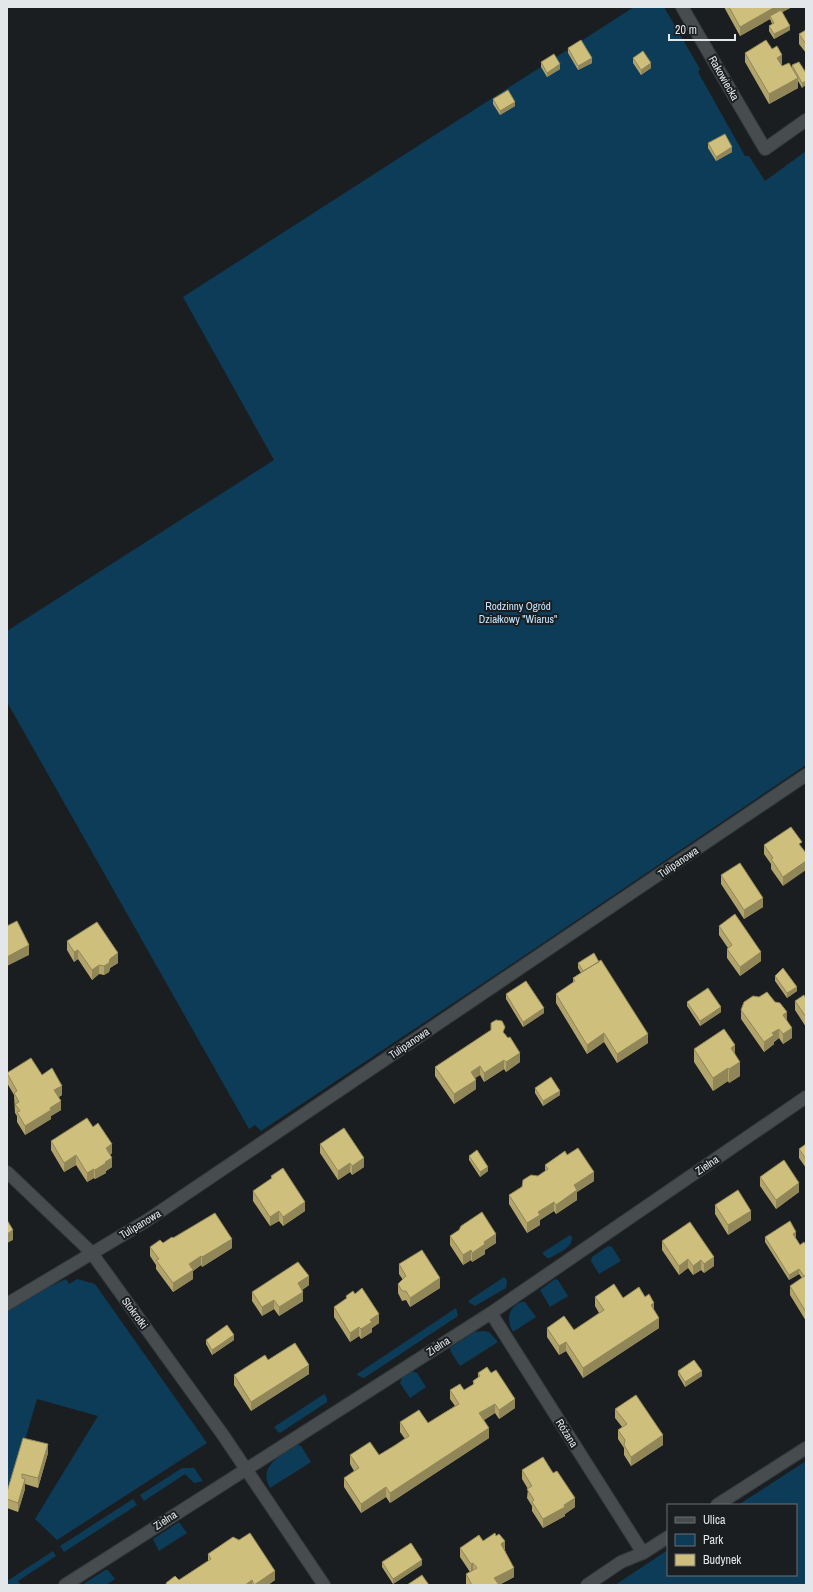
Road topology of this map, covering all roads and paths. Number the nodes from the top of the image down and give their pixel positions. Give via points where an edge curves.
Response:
1 (682, 7) edge
2 (806, 120) edge
3 (806, 775) edge
4 (806, 1098) edge
5 (7, 1172) edge
6 (91, 1252) junction
7 (7, 1304) edge
8 (491, 1313) junction
9 (806, 1448) edge
10 (246, 1469) junction
11 (719, 1504) edge
12 (667, 1538) edge
13 (643, 1553) junction
14 (64, 1585) edge
15 (324, 1585) edge
16 (587, 1585) edge

1 - 2 street, Rakowiecka via 765,149
3 - 6 street, Tulipanowa via 152,1217
4 - 8 street, Zielna
5 - 6 street, Stokrotki
6 - 7 street, Tulipanowa
6 - 10 street, Stokrotki
8 - 10 street, Zielna
8 - 13 street, Różana
9 - 11 street
10 - 14 street, Zielna
10 - 15 street, Stokrotki
12 - 13 street
13 - 16 street via 621,1562

